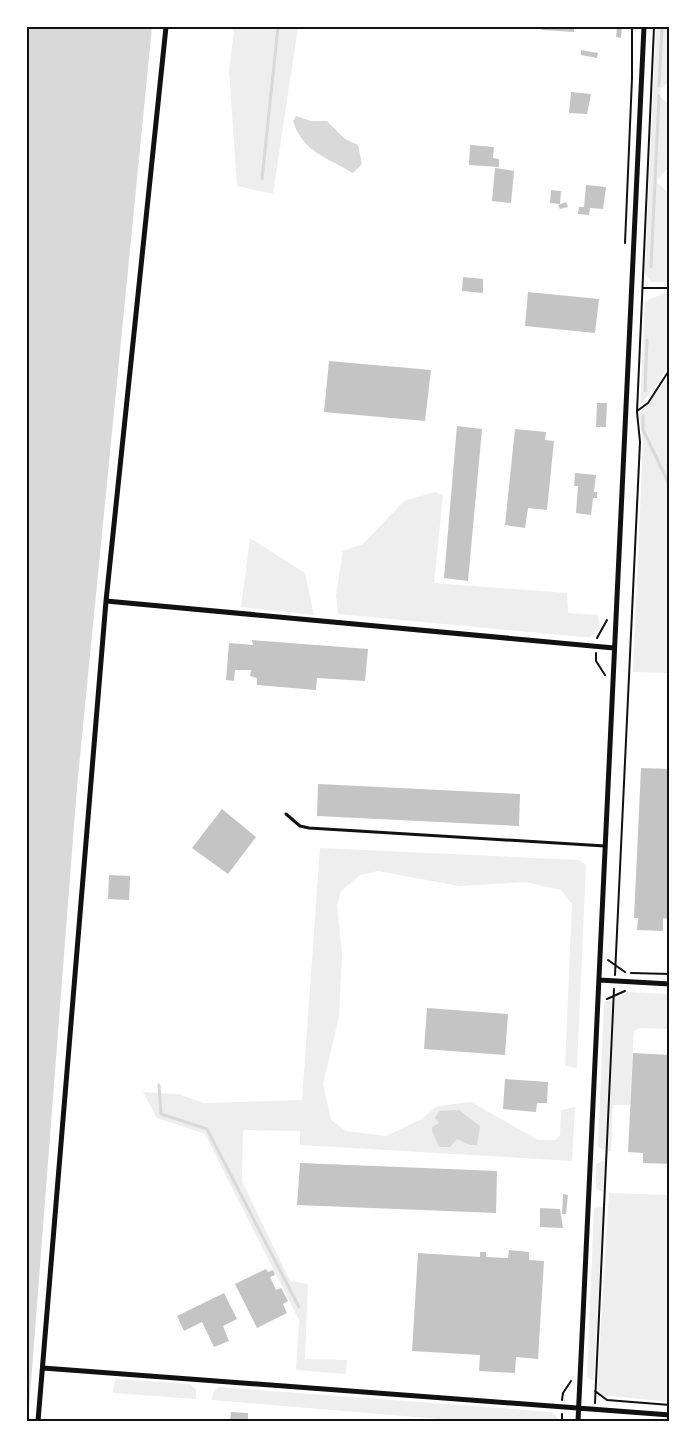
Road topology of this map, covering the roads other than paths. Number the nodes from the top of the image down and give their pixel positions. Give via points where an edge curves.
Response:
1 (166, 27) edge
2 (644, 27) edge
3 (106, 601) junction
4 (614, 648) junction
5 (286, 814) dead end
6 (605, 846) junction
7 (599, 980) junction
8 (670, 984) edge
9 (43, 1368) junction
10 (579, 1408) junction
11 (670, 1415) edge
12 (38, 1421) edge
13 (578, 1421) edge

1 - 3 street
2 - 4 street
3 - 4 street
3 - 9 street
4 - 6 street
5 - 6 lane via 309,828
6 - 7 street
7 - 8 street
7 - 10 street
9 - 10 street
9 - 12 street
10 - 11 street
10 - 13 street

